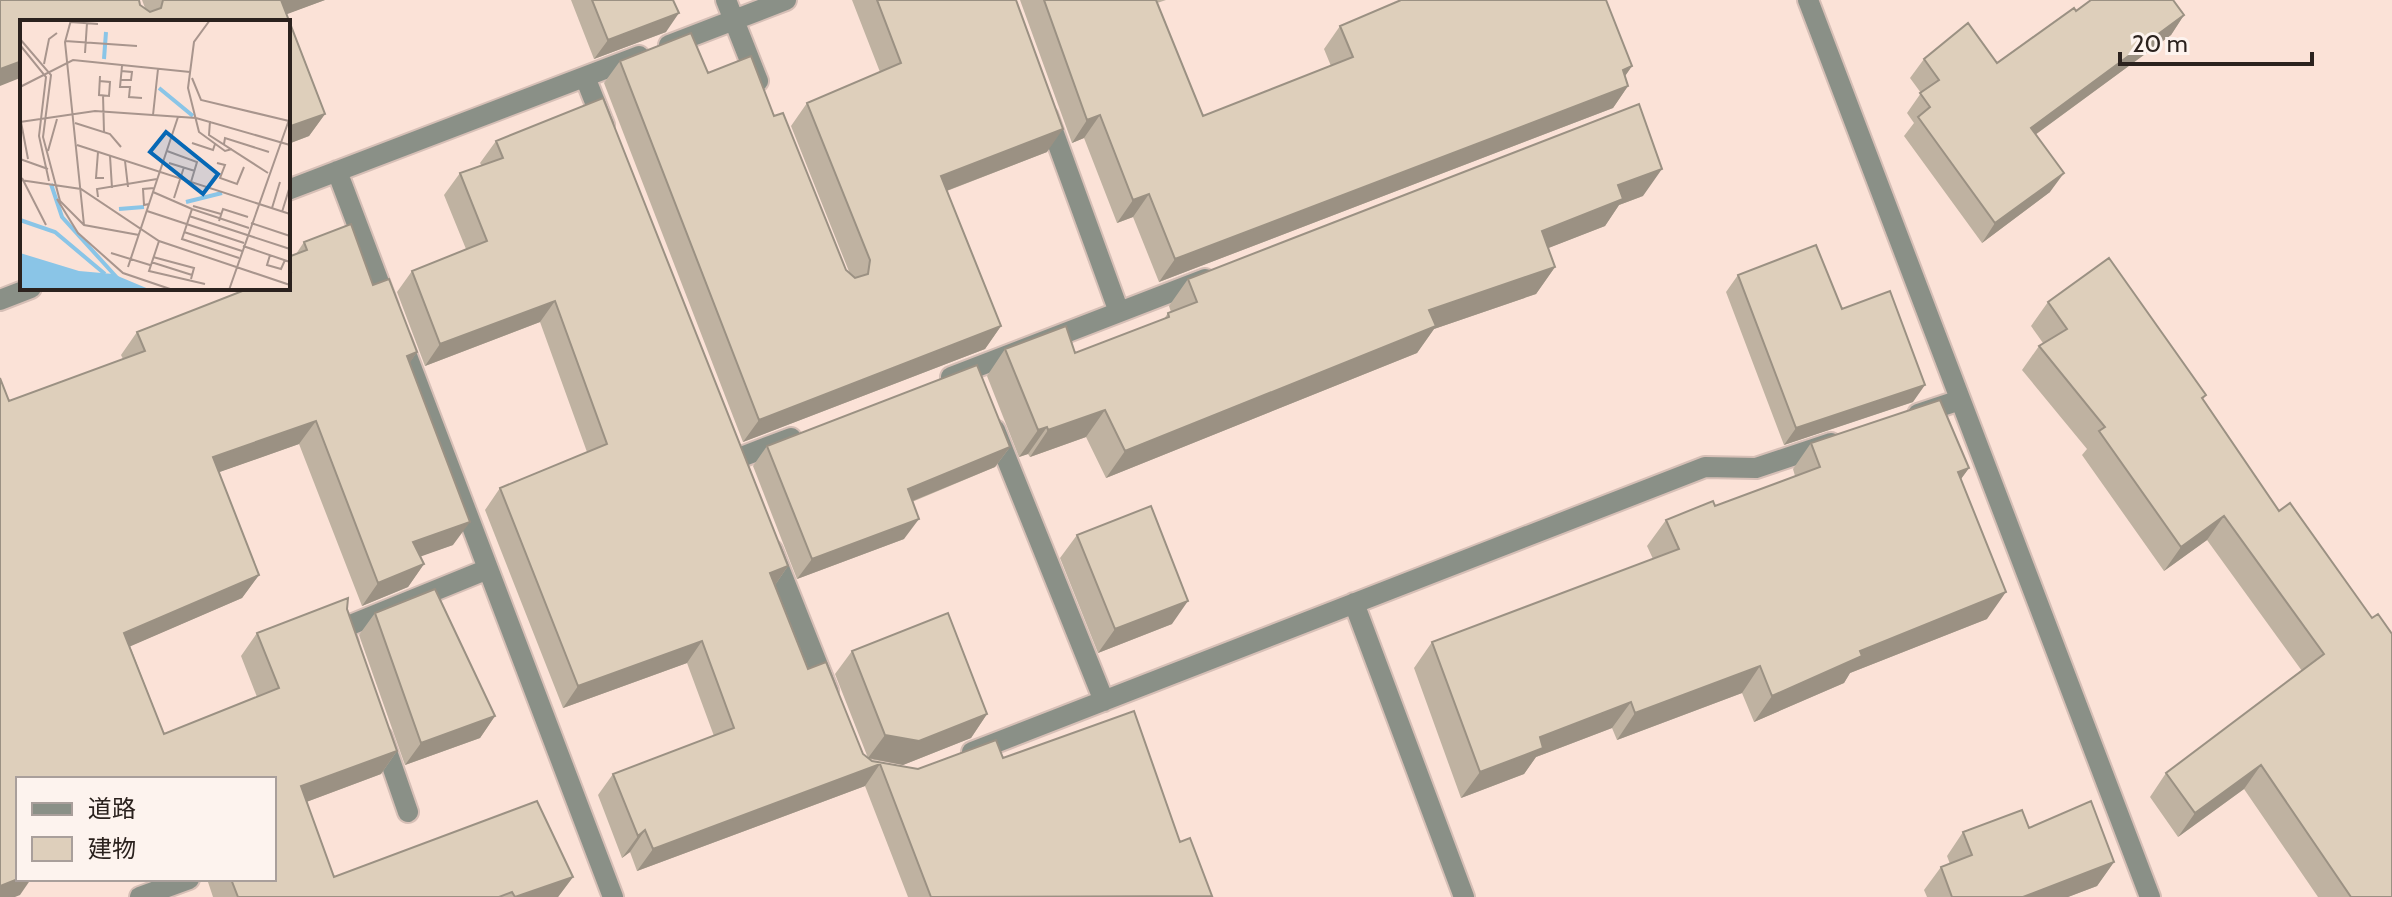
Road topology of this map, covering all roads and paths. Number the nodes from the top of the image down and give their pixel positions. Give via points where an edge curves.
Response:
1 (726, 0) edge
2 (786, 0) edge
3 (1808, 0) edge
4 (733, 20) junction
5 (585, 77) junction
6 (1043, 104) edge
7 (768, 105) edge
8 (614, 150) edge
9 (337, 171) junction
10 (290, 189) edge
11 (1220, 273) edge
12 (26, 290) edge
13 (0, 300) edge
14 (1119, 312) junction
15 (926, 386) edge
16 (1960, 400) junction
17 (988, 413) edge
18 (1902, 419) edge
19 (809, 431) edge
20 (1858, 434) edge
21 (736, 459) edge
22 (765, 533) edge
23 (488, 569) junction
24 (1354, 603) junction
25 (353, 657) edge
26 (1104, 701) junction
27 (835, 710) edge
28 (373, 713) edge
29 (947, 762) edge
30 (408, 812) dead end
31 (184, 881) edge
32 (140, 897) edge
33 (613, 897) edge
34 (1464, 897) edge
35 (2150, 897) edge

1 - 4 street
2 - 4 street
3 - 16 street
4 - 5 street
4 - 7 street
5 - 8 street
5 - 9 street
6 - 14 street
9 - 10 street
9 - 23 street
11 - 14 street
12 - 13 street
14 - 15 street via 973,377
16 - 18 street
16 - 35 street
17 - 26 street
19 - 21 street
20 - 24 street via 1756,468 1705,467
22 - 27 street
23 - 25 street via 343,628
23 - 33 street
24 - 26 street
24 - 34 street
26 - 29 street
28 - 30 street
31 - 32 street

